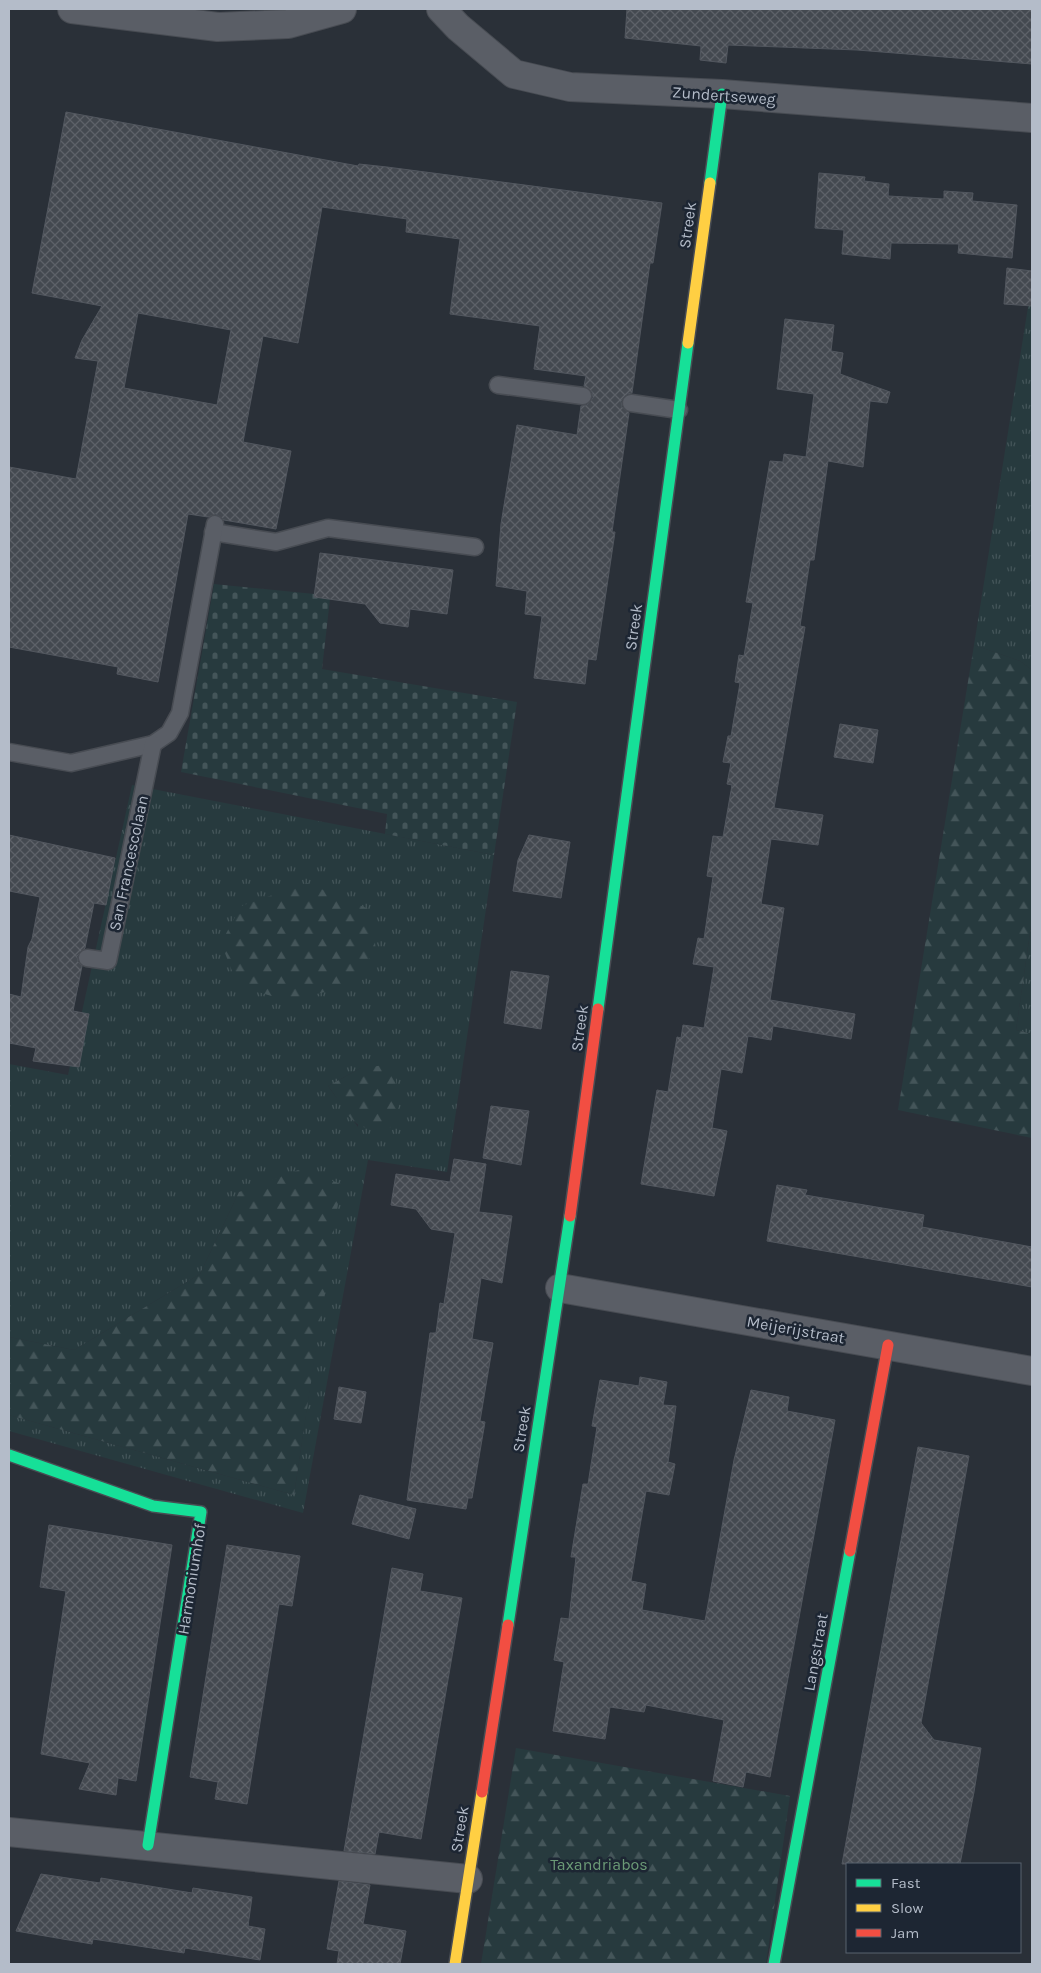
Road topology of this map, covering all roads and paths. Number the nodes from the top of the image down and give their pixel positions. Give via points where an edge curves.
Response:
1 (72, 9) edge
2 (342, 9) edge
3 (441, 9) edge
4 (722, 94) junction
5 (1032, 118) edge
6 (498, 385) dead end
7 (583, 396) dead end
8 (631, 403) dead end
9 (679, 410) junction
10 (475, 547) dead end
11 (154, 744) junction
12 (9, 752) edge
13 (87, 958) dead end
14 (560, 1288) junction
15 (888, 1345) junction
16 (1032, 1371) edge
17 (9, 1455) edge
18 (9, 1832) edge
19 (148, 1845) junction
20 (468, 1879) junction
21 (455, 1964) edge
22 (774, 1964) edge

1 - 2 street via 218,27 288,24
3 - 4 street, Zundertseweg via 514,74 570,87
4 - 5 street, Zundertseweg
4 - 9 street, Streek
6 - 7 lane
8 - 9 lane
9 - 14 street, Streek
10 - 11 lane via 328,528 276,542 214,528 180,713 170,734
11 - 12 lane via 71,763
11 - 13 lane, San Francescolaan via 108,962
14 - 15 street, Meijerijstraat
14 - 20 street, Streek
15 - 16 street, Meijerijstraat
15 - 22 street, Langstraat
17 - 19 street, Harmoniumhof via 153,1506 201,1512
18 - 19 street
19 - 20 street
20 - 21 street, Streek

